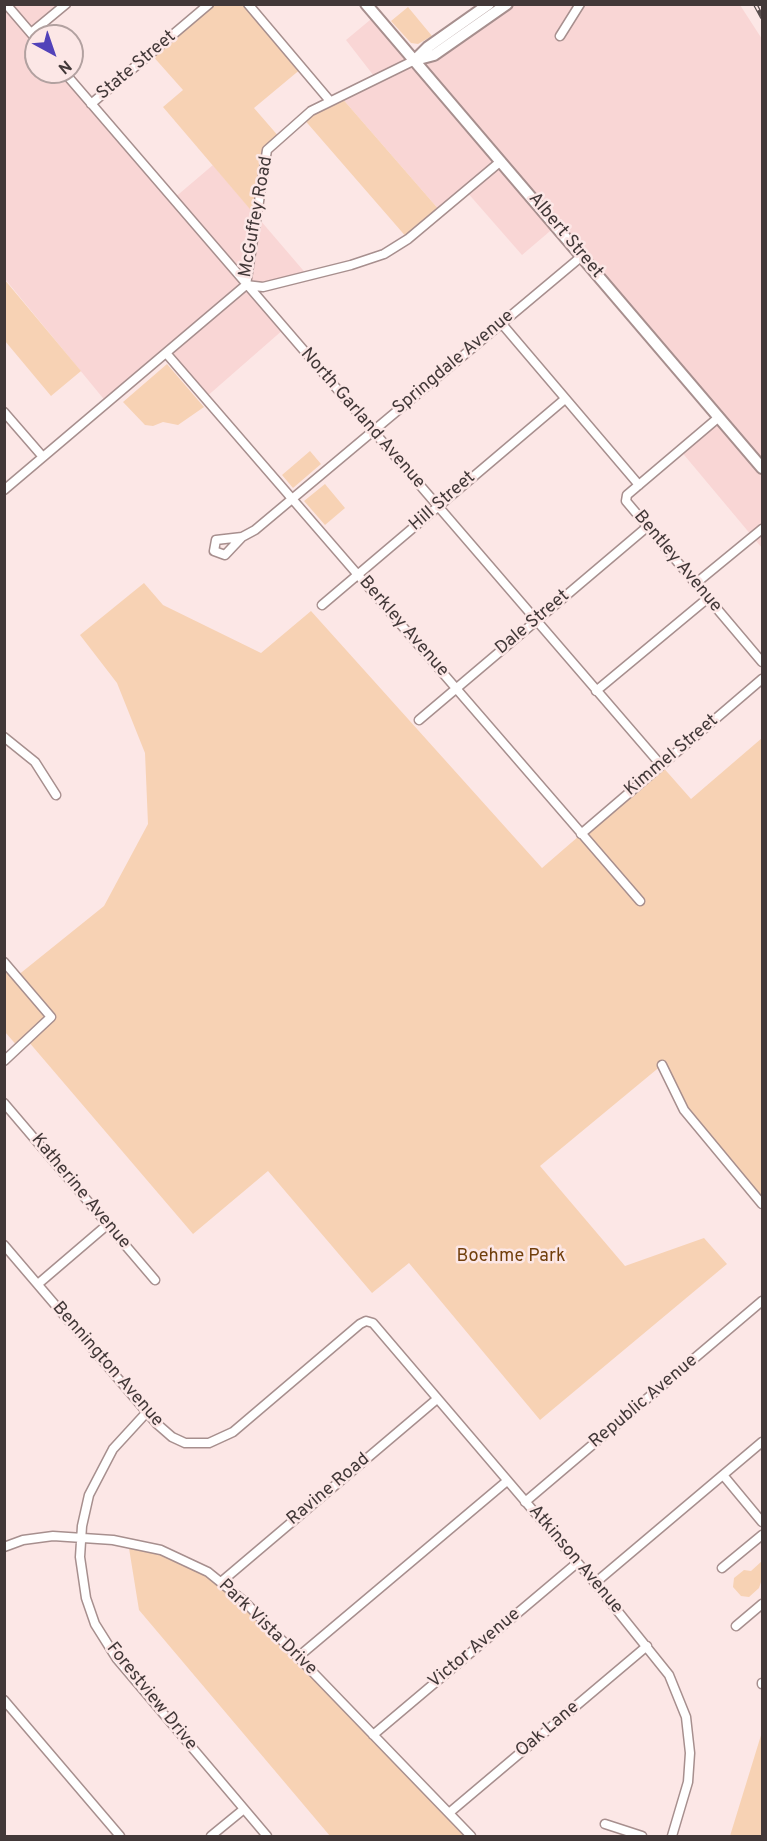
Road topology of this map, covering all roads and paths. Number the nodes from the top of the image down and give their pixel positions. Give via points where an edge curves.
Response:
1 (6, 4) edge
2 (66, 4) edge
3 (209, 4) edge
4 (248, 4) edge
5 (366, 4) edge
6 (489, 4) edge
7 (507, 4) edge
8 (580, 4) edge
9 (46, 24) edge
10 (24, 25) edge
11 (560, 36) dead end
12 (415, 60) junction
13 (74, 84) edge
14 (330, 101) junction
15 (92, 104) junction
16 (501, 162) junction
17 (582, 256) junction
18 (246, 285) junction
19 (502, 324) junction
20 (166, 353) junction
21 (565, 399) junction
22 (4, 412) edge
23 (719, 417) junction
24 (373, 431) junction
25 (43, 457) junction
26 (762, 468) edge
27 (639, 484) junction
28 (4, 490) edge
29 (292, 499) junction
30 (438, 506) junction
31 (647, 527) junction
32 (762, 529) edge
33 (242, 537) dead end
34 (357, 574) junction
35 (695, 584) junction
36 (708, 598) junction
37 (322, 605) dead end
38 (536, 620) junction
39 (762, 662) edge
40 (762, 679) edge
41 (456, 689) junction
42 (597, 691) junction
43 (419, 720) dead end
44 (4, 737) edge
45 (661, 765) junction
46 (56, 795) dead end
47 (581, 834) junction
48 (640, 901) dead end
49 (4, 962) edge
50 (4, 1061) edge
51 (662, 1065) dead end
52 (4, 1103) edge
53 (762, 1204) edge
54 (107, 1224) junction
55 (4, 1245) edge
56 (155, 1280) dead end
57 (38, 1284) junction
58 (762, 1301) edge
59 (368, 1321) joint
60 (437, 1399) junction
61 (147, 1412) junction
62 (762, 1442) edge
63 (723, 1475) junction
64 (507, 1481) junction
65 (525, 1502) junction
66 (762, 1522) edge
67 (762, 1534) edge
68 (81, 1537) junction
69 (4, 1547) edge
70 (577, 1563) junction
71 (722, 1568) dead end
72 (221, 1582) junction
73 (594, 1584) junction
74 (762, 1604) edge
75 (736, 1626) dead end
76 (647, 1646) junction
77 (298, 1657) junction
78 (4, 1700) edge
79 (373, 1735) junction
80 (244, 1809) junction
81 (449, 1814) junction
82 (605, 1824) dead end
83 (120, 1836) edge
84 (211, 1836) edge
85 (267, 1836) edge
86 (471, 1836) edge
87 (642, 1836) edge
88 (672, 1836) edge

1 - 10 street
2 - 9 street
3 - 15 street, State Street
4 - 14 street
5 - 12 main road, Albert Street
6 - 12 main road, McGuffey Road
7 - 12 main road, McGuffey Road via 434,55
8 - 11 street
12 - 14 street, McGuffey Road
12 - 16 main road, Albert Street
13 - 15 street, North Garland Avenue
14 - 18 street, McGuffey Road via 311,111 265,153
15 - 18 street, North Garland Avenue
16 - 17 main road, Albert Street
16 - 18 street via 408,239 384,254 263,287
17 - 19 street, Springdale Avenue
17 - 23 main road, Albert Street
18 - 20 street, McGuffey Road
18 - 24 street, North Garland Avenue
19 - 21 street, Bentley Avenue
19 - 24 street, Springdale Avenue
20 - 25 street, McGuffey Road
20 - 29 street, Berkley Avenue
21 - 27 street, Bentley Avenue
21 - 30 street, Hill Street
22 - 25 street
23 - 26 main road, Albert Street
23 - 27 street
24 - 29 street, Springdale Avenue
24 - 30 street, North Garland Avenue
25 - 28 street, McGuffey Road
27 - 31 street, Bentley Avenue via 626,501
29 - 33 street, Springdale Avenue
29 - 34 street, Berkley Avenue
30 - 34 street, Hill Street
30 - 38 street, North Garland Avenue
31 - 35 street, Bentley Avenue
31 - 38 street, Dale Street
32 - 35 street
34 - 37 street, Hill Street
34 - 41 street, Berkley Avenue
35 - 36 street, Bentley Avenue
36 - 39 street, Bentley Avenue
36 - 42 street
38 - 41 street, Dale Street
38 - 42 street, North Garland Avenue
40 - 45 street, Kimmel Street
41 - 43 street, Dale Street
41 - 47 street, Berkley Avenue
42 - 45 street, North Garland Avenue
44 - 46 street via 35,762
45 - 47 street, Kimmel Street
47 - 48 street, Berkley Avenue
49 - 50 street via 51,1017
51 - 53 street via 684,1110
52 - 54 street, Katherine Avenue
54 - 56 street, Katherine Avenue
54 - 57 street
55 - 57 street, Bennington Avenue
57 - 61 street, Bennington Avenue
58 - 65 street, Republic Avenue
59 - 60 street, Atkinson Avenue
59 - 61 street, Bennington Avenue via 233,1432 215,1442 177,1440
60 - 64 street, Atkinson Avenue
60 - 72 street, Ravine Road
61 - 68 street, Forestview Drive via 121,1438 99,1470 85,1509
62 - 63 street
63 - 66 street
63 - 73 street
64 - 65 street, Atkinson Avenue
64 - 77 street
65 - 70 street, Atkinson Avenue
67 - 71 street
68 - 69 street, Park Vista Drive via 43,1536
68 - 72 street, Park Vista Drive via 161,1550 192,1563
68 - 80 street, Forestview Drive via 84,1591 106,1644
70 - 73 street, Atkinson Avenue
70 - 79 street, Victor Avenue
72 - 77 street, Park Vista Drive
73 - 76 street, Atkinson Avenue
74 - 75 street
76 - 81 street, Oak Lane
76 - 88 street, Atkinson Avenue via 675,1687 689,1735 688,1782
77 - 79 street, Park Vista Drive
78 - 83 street
79 - 81 street, Park Vista Drive
80 - 84 street
80 - 85 street, Forestview Drive
81 - 86 street, Park Vista Drive
82 - 87 street

